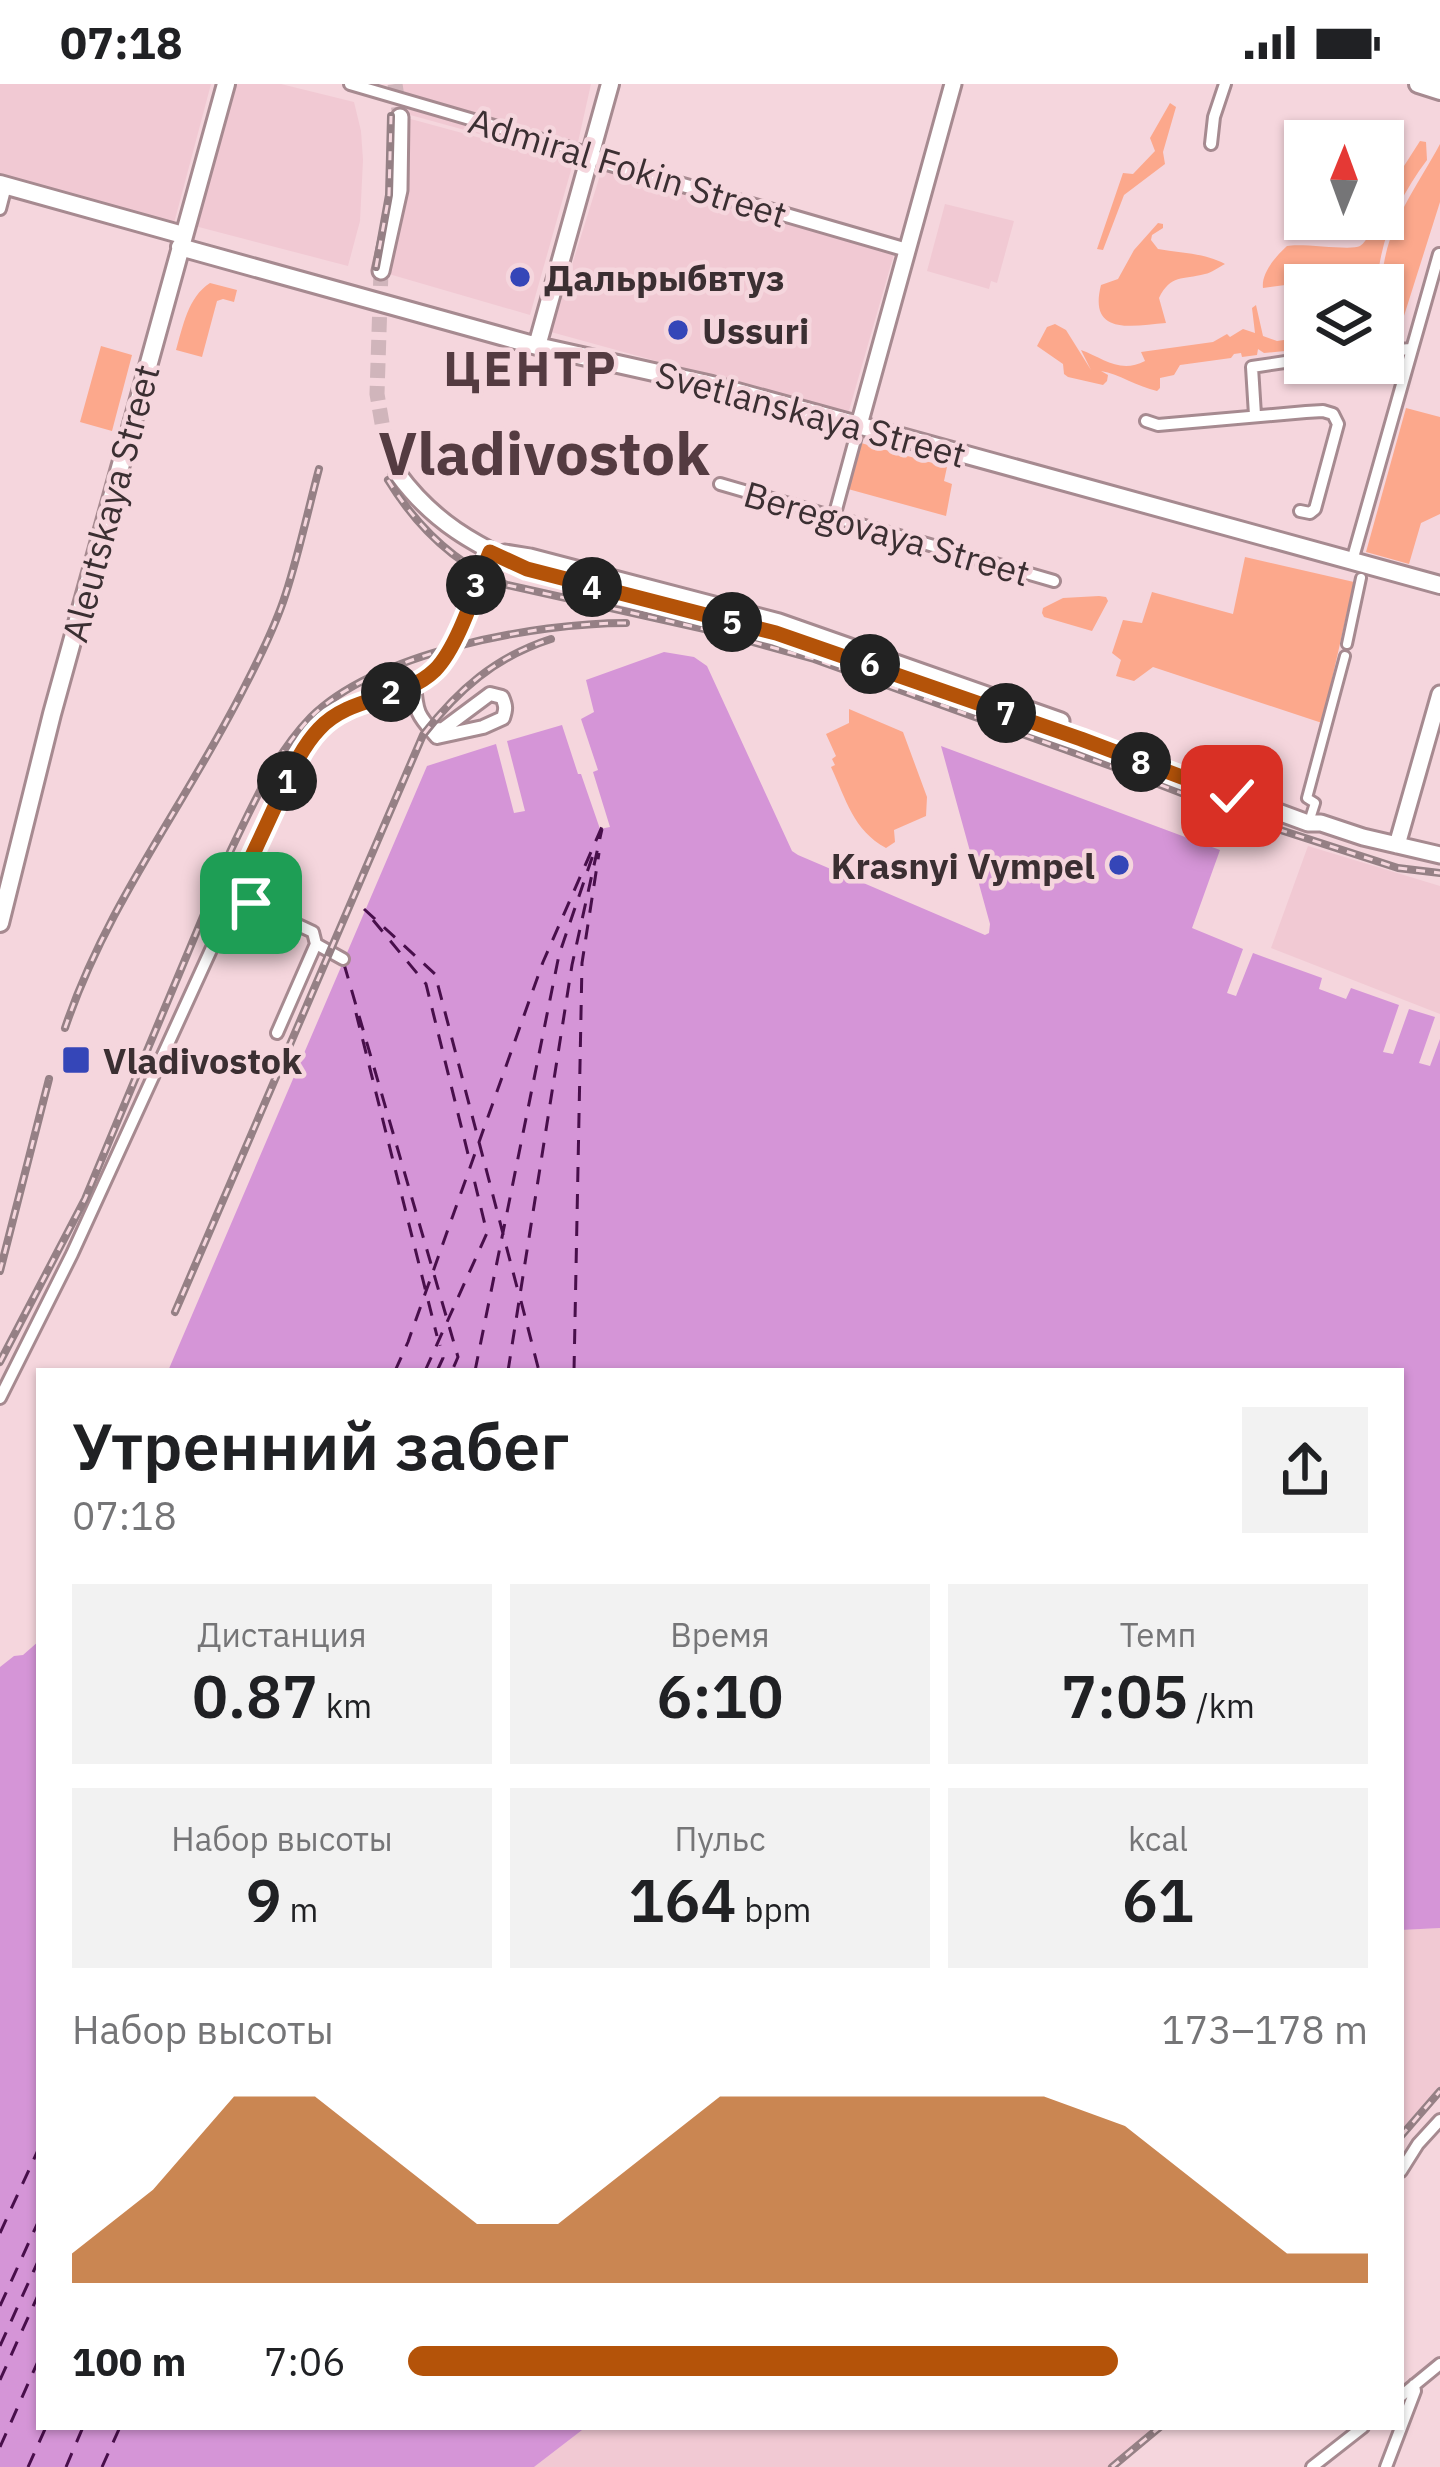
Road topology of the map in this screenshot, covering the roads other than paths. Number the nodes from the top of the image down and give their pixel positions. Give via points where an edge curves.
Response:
1 (226, 84) edge
2 (350, 84) edge
3 (610, 84) edge
4 (953, 84) edge
5 (1225, 84) edge
6 (1418, 84) edge
7 (1440, 91) edge
8 (400, 117) tunnel mouth
9 (1211, 144) dead end
10 (590, 154) junction
11 (3, 185) edge
12 (0, 209) edge
13 (182, 241) junction
14 (907, 250) junction
15 (1439, 254) edge
16 (381, 271) tunnel mouth
17 (536, 346) junction
18 (1411, 349) junction
19 (1404, 350) edge
20 (1284, 361) edge
21 (1255, 416) junction
22 (1147, 421) dead end
23 (859, 425) junction
24 (398, 474) tunnel mouth
25 (720, 484) dead end
26 (1300, 511) dead end
27 (834, 517) junction
28 (490, 552) junction
29 (1352, 561) junction
30 (1361, 578) dead end
31 (1054, 581) dead end
32 (1440, 585) edge
33 (1347, 644) dead end
34 (1345, 656) dead end
35 (414, 683) junction
36 (1440, 694) edge
37 (431, 730) junction
38 (1314, 821) junction
39 (1397, 845) junction
40 (1440, 855) edge
41 (234, 895) junction
42 (0, 923) edge
43 (316, 944) junction
44 (343, 959) dead end
45 (277, 1033) dead end
46 (0, 1399) edge
47 (1440, 2120) edge
48 (1404, 2166) edge
49 (1440, 2364) edge
50 (1414, 2385) junction
51 (1404, 2393) edge
52 (1404, 2419) edge
53 (1359, 2430) edge
54 (1400, 2430) edge
55 (1312, 2467) edge
56 (1387, 2467) edge

1 - 13 main road, Aleutskaya Street
2 - 10 street, Admiral Fokin Street
3 - 10 main road
4 - 14 main road
5 - 9 street
6 - 7 main road
8 - 16 main road via 399,190
10 - 14 street, Admiral Fokin Street
10 - 17 main road
11 - 12 street
11 - 13 main road, Svetlanskaya Street
13 - 17 main road, Svetlanskaya Street
13 - 42 main road, Aleutskaya Street
14 - 23 main road
15 - 18 street
17 - 23 main road, Svetlanskaya Street
18 - 19 street
18 - 29 street
20 - 21 street via 1254,364
21 - 22 street
21 - 26 street via 1336,417 1315,509
23 - 27 street
23 - 29 main road, Svetlanskaya Street
24 - 28 main road via 434,516
25 - 27 street, Beregovaya Street
27 - 31 street, Beregovaya Street
28 - 35 street via 449,650
28 - 38 main road via 860,660
29 - 32 main road, Svetlanskaya Street
30 - 33 street
34 - 38 street via 1307,798 1315,803
35 - 37 street via 422,724
35 - 41 street via 356,704 317,730
36 - 39 main road
37 - 37 street via 448,737 494,724 505,703 490,694
38 - 39 main road
39 - 40 main road
41 - 43 street via 314,932
41 - 46 street
43 - 44 street
43 - 45 street
47 - 48 street
49 - 50 street
50 - 51 street
50 - 52 street
53 - 55 street
54 - 56 street

